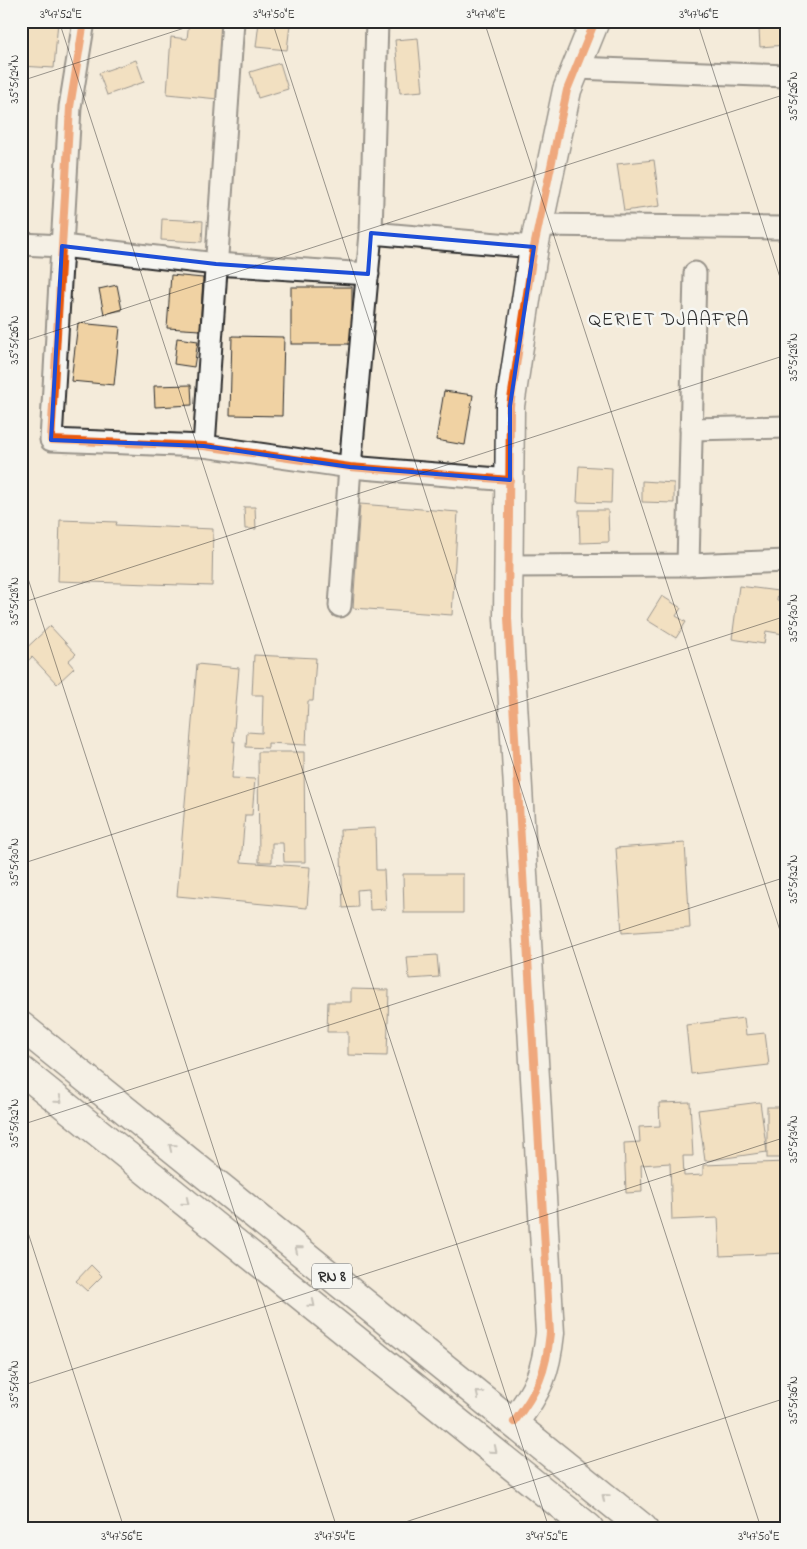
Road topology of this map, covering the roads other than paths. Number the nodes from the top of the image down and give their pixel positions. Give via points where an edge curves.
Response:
1 (84, 21) edge
2 (233, 21) edge
3 (377, 21) edge
4 (595, 21) edge
5 (576, 68) junction
6 (786, 76) edge
7 (786, 228) edge
8 (372, 234) junction
9 (536, 236) junction
10 (21, 244) edge
11 (62, 246) junction
12 (216, 264) junction
13 (695, 273) dead end
14 (368, 274) junction
15 (786, 427) edge
16 (690, 429) junction
17 (204, 446) junction
18 (350, 467) junction
19 (510, 480) junction
20 (786, 561) edge
21 (688, 565) junction
22 (508, 566) junction
23 (340, 606) dead end
24 (21, 1026) edge
25 (21, 1070) edge
26 (514, 1422) junction
27 (589, 1528) edge
28 (643, 1528) edge

1 - 11 street via 70,108
2 - 12 street
3 - 8 street
4 - 5 main road
5 - 6 street
5 - 9 main road via 567,90
7 - 9 street
8 - 9 street
8 - 14 street
9 - 19 main road via 510,406
10 - 11 street
11 - 12 street
11 - 17 street via 51,440
12 - 14 street
12 - 17 street
13 - 16 street
14 - 18 street
15 - 16 street
16 - 21 street
17 - 18 street
18 - 19 street
18 - 23 street
19 - 22 main road
20 - 21 street
21 - 22 street
22 - 26 main road via 508,618 550,1333 540,1381
26 -> 24 main road, RN 8
25 -> 27 main road, RN 8
28 -> 26 main road, RN 8

